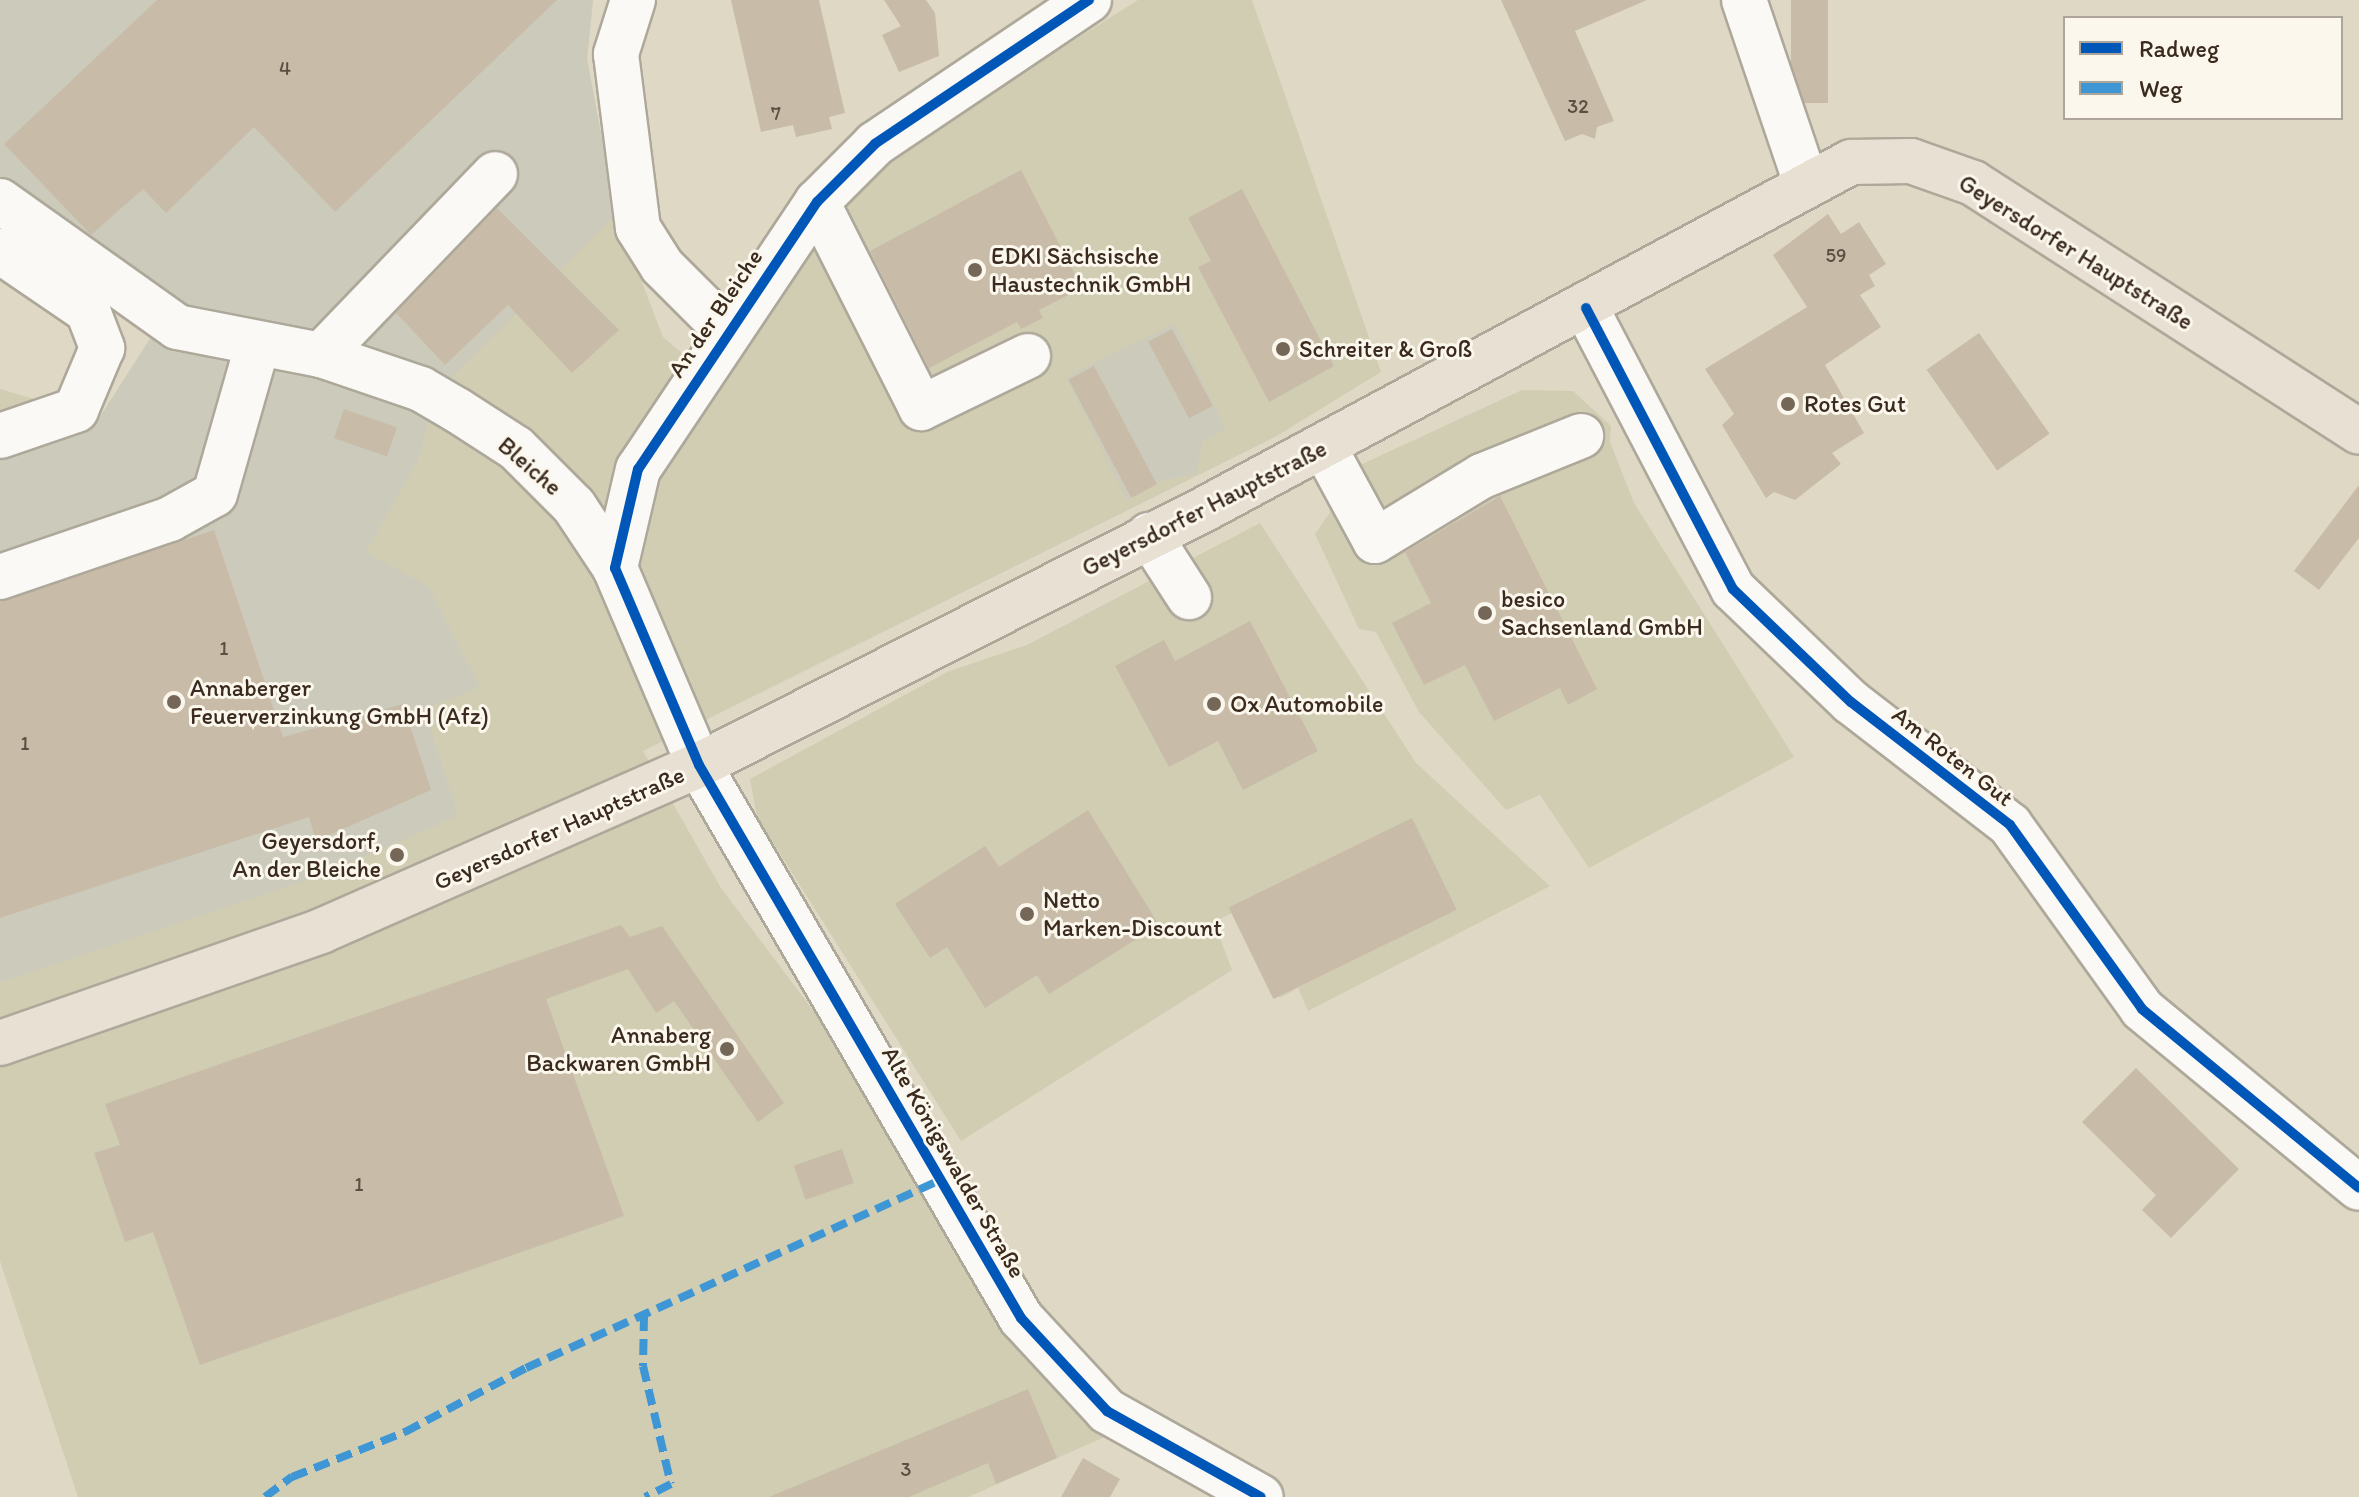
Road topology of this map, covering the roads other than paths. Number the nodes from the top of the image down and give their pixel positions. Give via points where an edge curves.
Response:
1 (633, 0) edge
2 (1089, 0) edge
3 (1744, 0) edge
4 (495, 174) dead end
5 (1806, 183) junction
6 (0, 201) edge
7 (817, 202) junction
8 (0, 251) edge
9 (1586, 308) junction
10 (726, 330) junction
11 (257, 347) junction
12 (321, 355) junction
13 (1028, 356) dead end
14 (2359, 432) edge
15 (0, 436) edge
16 (1581, 436) dead end
17 (1324, 447) junction
18 (1149, 535) junction
19 (615, 568) junction
20 (0, 577) edge
21 (1189, 597) dead end
22 (699, 765) junction
23 (0, 1043) edge
24 (2359, 1188) edge
25 (1261, 1497) edge

1 - 10 street via 616,54 638,228 662,266
2 - 7 street, An der Bleiche via 875,144
3 - 5 street
4 - 12 street
5 - 9 main road, Geyersdorfer Hauptstraße
5 - 14 main road, Geyersdorfer Hauptstraße via 1851,162 1911,161 1973,183
6 - 11 street, Bleiche via 177,327
7 - 10 street, An der Bleiche
7 - 13 street via 921,408
8 - 15 street via 88,311 102,348 76,410
9 - 17 main road, Geyersdorfer Hauptstraße
9 - 24 street, Am Roten Gut via 1733,589 1851,702 2010,825 2142,1009
10 - 19 street, An der Bleiche via 638,469
11 - 12 street, Bleiche
11 - 20 street via 215,494 170,519
12 - 19 street, Bleiche via 421,389 516,448 574,506
16 - 17 street via 1482,476 1375,541
17 - 18 main road, Geyersdorfer Hauptstraße
18 - 21 street
18 - 22 main road, Geyersdorfer Hauptstraße
19 - 22 street
22 - 23 main road, Geyersdorfer Hauptstraße via 334,926
22 - 25 street, Alte Königswalder Straße via 835,1025 1021,1318 1107,1411

